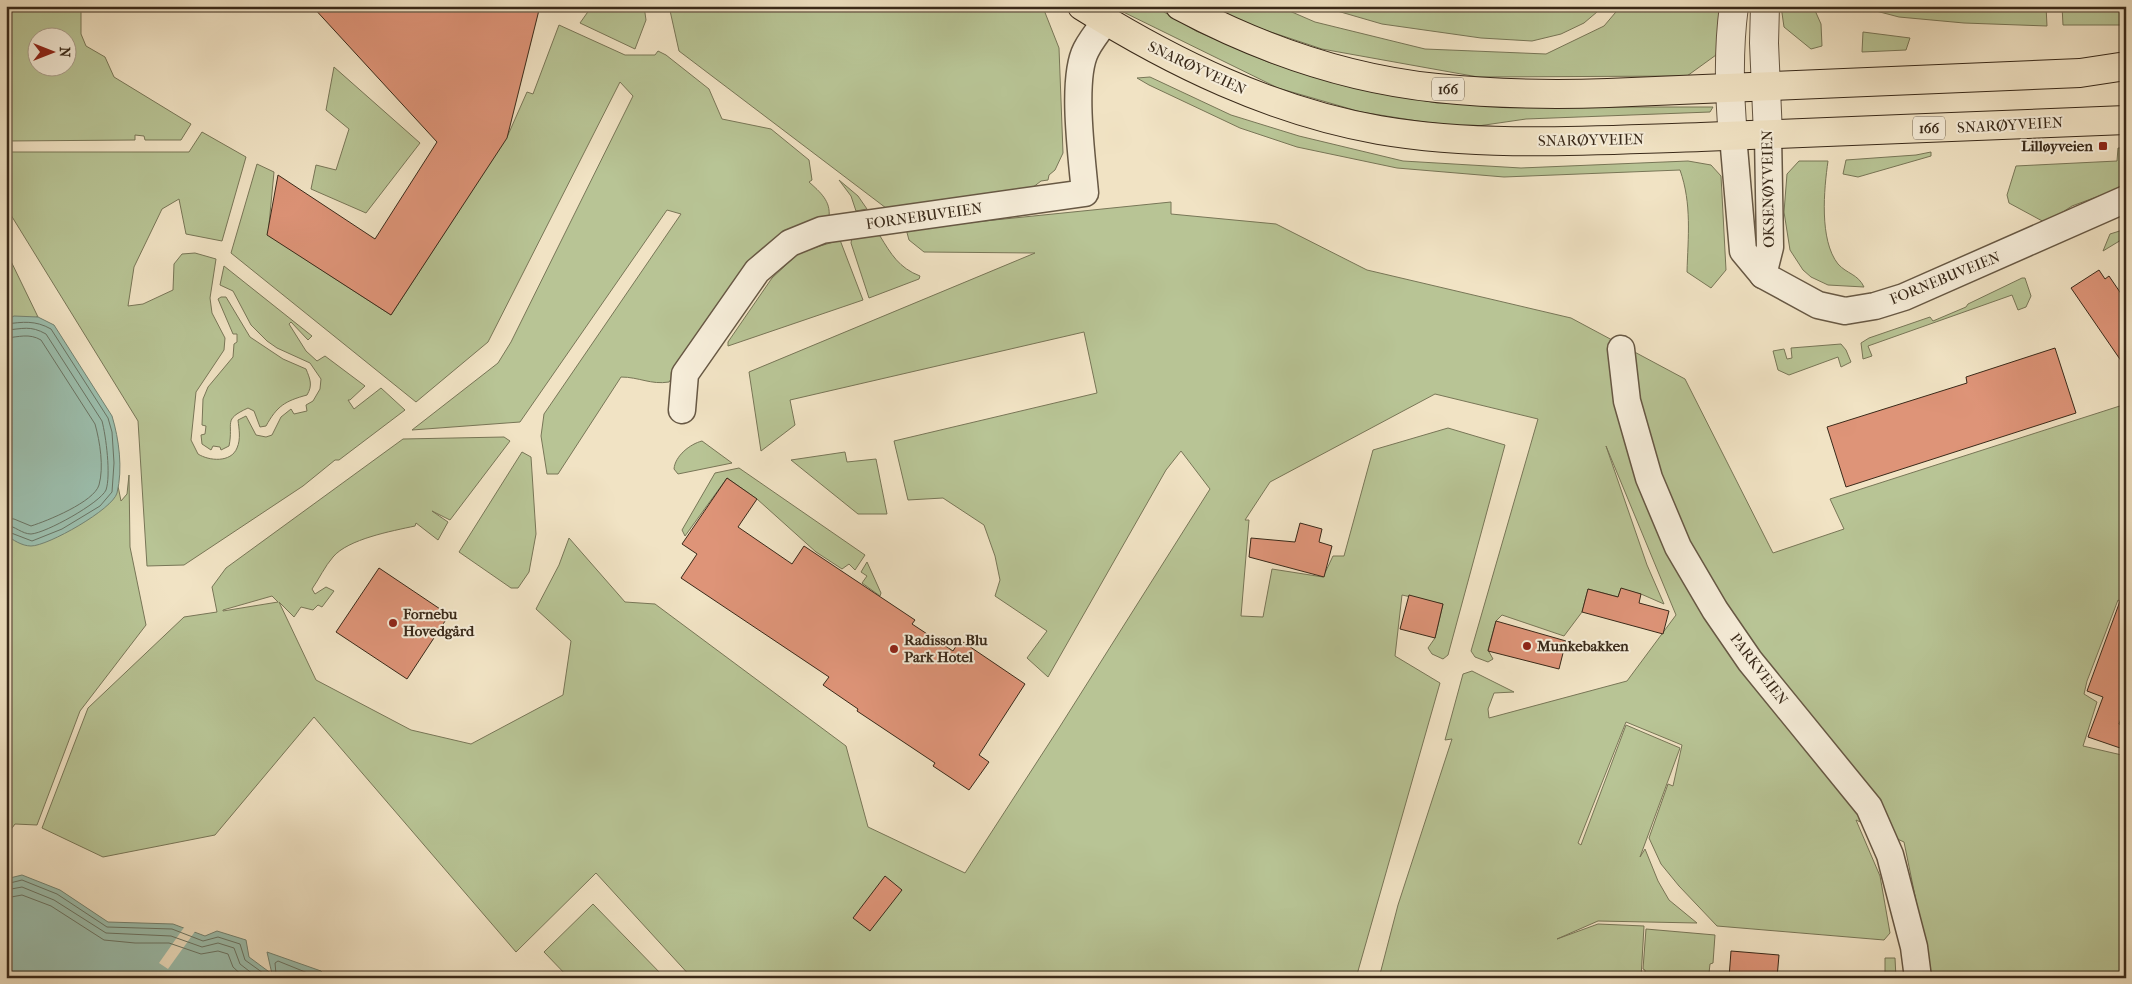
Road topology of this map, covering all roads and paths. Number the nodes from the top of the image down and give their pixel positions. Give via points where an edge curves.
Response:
1 (1082, 6) edge
2 (1180, 6) edge
3 (1734, 6) edge
4 (1765, 6) edge
5 (1106, 21) junction
6 (2126, 66) edge
7 (1765, 86) junction
8 (1729, 87) junction
9 (2126, 120) edge
10 (1733, 136) junction
11 (1768, 136) junction
12 (2126, 199) edge
13 (1763, 275) junction
14 (1621, 349) dead end
15 (682, 410) dead end
16 (1918, 978) edge

1 - 5 main road, SNARØYVEIEN / 166
2 - 8 main road, 166 via 1269,46 1330,67 1435,88 1553,94
3 - 8 street, OKSENØYVEIEN
4 - 7 street, OKSENØYVEIEN
5 - 10 main road, SNARØYVEIEN / 166 via 1191,68 1257,96 1377,130 1488,141
5 - 15 street, FORNEBUVEIEN via 1086,49 1080,70 1078,93 1085,193 822,230 790,243 757,271 686,374
6 - 7 main road, 166 via 2080,73
7 - 8 main road, 166
7 - 11 street, OKSENØYVEIEN
8 - 10 street, OKSENØYVEIEN
9 - 11 main road, SNARØYVEIEN / 166
10 - 11 main road, SNARØYVEIEN / 166
10 - 13 street, OKSENØYVEIEN via 1742,251
11 - 13 street, OKSENØYVEIEN via 1770,247
12 - 13 street, FORNEBUVEIEN via 1917,292 1875,306 1845,311 1818,306
14 - 16 street, PARKVEIEN via 1627,401 1649,478 1678,547 1750,661 1869,807 1890,855 1914,947

